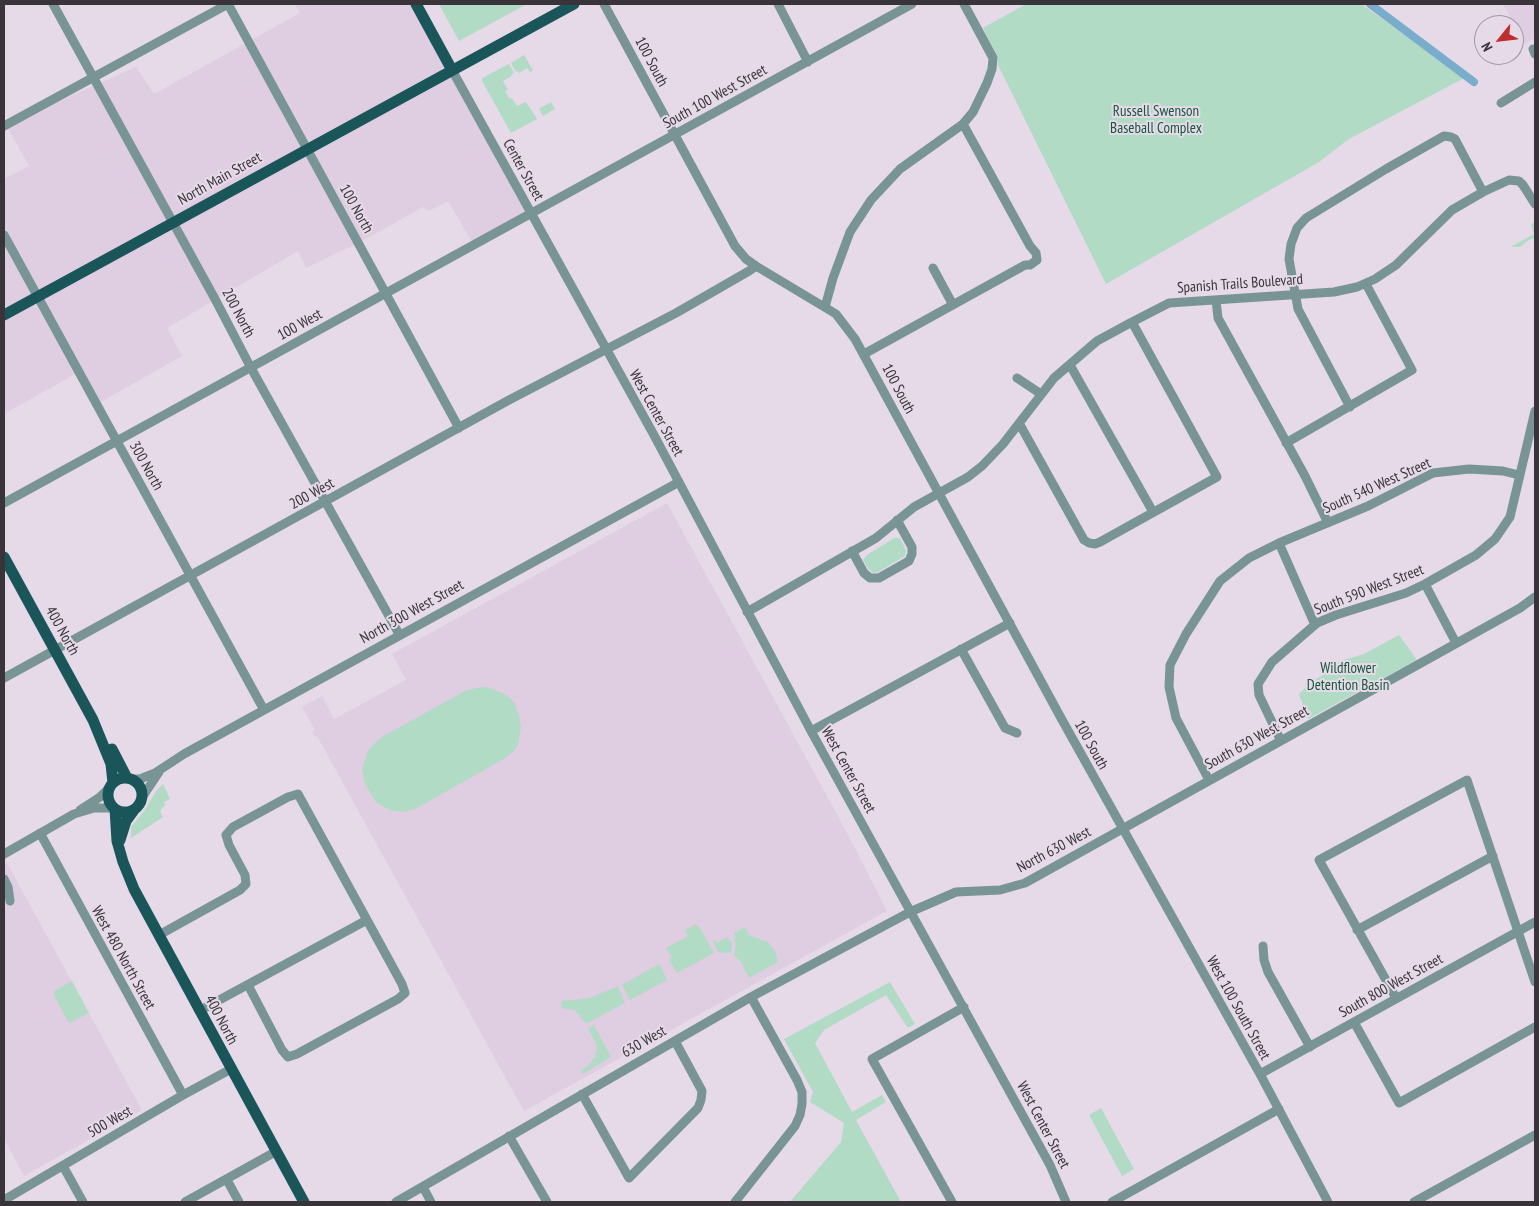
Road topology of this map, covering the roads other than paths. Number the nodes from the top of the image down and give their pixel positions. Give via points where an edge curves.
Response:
1 (53, 4) edge
2 (228, 4) edge
3 (416, 4) edge
4 (574, 4) edge
5 (604, 4) edge
6 (778, 4) edge
7 (912, 4) edge
8 (964, 4) edge
9 (808, 62) junction
10 (452, 70) junction
11 (93, 77) junction
12 (1535, 82) edge
13 (1500, 103) dead end
14 (963, 124) junction
15 (4, 126) edge
16 (675, 135) junction
17 (307, 150) junction
18 (1483, 192) junction
19 (1535, 204) edge
20 (530, 215) junction
21 (173, 222) junction
22 (4, 235) edge
23 (756, 266) junction
24 (933, 268) dead end
25 (1366, 284) junction
26 (385, 294) junction
27 (1295, 294) junction
28 (38, 297) junction
29 (1216, 300) junction
30 (953, 305) junction
31 (825, 307) junction
32 (4, 315) edge
33 (1132, 322) junction
34 (606, 350) junction
35 (864, 354) junction
36 (1070, 365) junction
37 (251, 368) junction
38 (1017, 378) dead end
39 (1041, 394) junction
40 (1350, 407) junction
41 (1535, 411) edge
42 (1019, 423) junction
43 (459, 428) junction
44 (116, 441) junction
45 (1286, 442) junction
46 (1519, 475) junction
47 (679, 482) junction
48 (939, 494) junction
49 (325, 502) junction
50 (4, 503) edge
51 (1153, 512) junction
52 (897, 520) junction
53 (1328, 523) junction
54 (1280, 543) junction
55 (852, 551) junction
56 (4, 557) edge
57 (191, 576) junction
58 (1425, 584) junction
59 (1535, 597) edge
60 (747, 612) junction
61 (1010, 623) junction
62 (1315, 625) junction
63 (399, 634) junction
64 (1456, 643) junction
65 (961, 649) junction
66 (55, 650) junction
67 (4, 678) edge
68 (264, 710) junction
69 (93, 720) junction
70 (811, 731) junction
71 (1017, 733) dead end
72 (1282, 741) junction
73 (160, 770) junction
74 (129, 778) junction
75 (1209, 780) junction
76 (112, 785) junction
77 (143, 796) junction
78 (114, 808) junction
79 (134, 810) junction
80 (74, 814) junction
81 (1122, 828) junction
82 (40, 833) junction
83 (120, 850) junction
84 (4, 854) edge
85 (1493, 856) junction
86 (4, 879) edge
87 (10, 901) dead end
88 (910, 912) junction
89 (367, 920) junction
90 (1535, 922) edge
91 (1357, 930) junction
92 (1518, 931) junction
93 (159, 936) junction
94 (1263, 946) dead end
95 (1535, 982) edge
96 (248, 985) junction
97 (751, 997) junction
98 (1396, 998) junction
99 (964, 1007) junction
100 (199, 1011) junction
101 (1354, 1022) junction
102 (1535, 1027) edge
103 (675, 1040) junction
104 (1310, 1047) junction
105 (230, 1070) junction
106 (1260, 1074) junction
107 (582, 1094) junction
108 (183, 1095) junction
109 (1279, 1110) junction
110 (1535, 1135) edge
111 (509, 1136) junction
112 (275, 1152) junction
113 (63, 1166) junction
114 (226, 1180) junction
115 (422, 1187) junction
116 (4, 1200) edge
117 (83, 1202) edge
118 (185, 1202) edge
119 (239, 1202) edge
120 (304, 1202) edge
121 (396, 1202) edge
122 (432, 1202) edge
123 (547, 1202) edge
124 (735, 1202) edge
125 (952, 1202) edge
126 (1066, 1202) edge
127 (1112, 1202) edge
128 (1328, 1202) edge
129 (1414, 1202) edge

1 - 11 street, 200 North
2 - 11 street
2 - 17 street, 100 North
3 - 10 main road, Center Street
4 - 10 main road, North Main Street
5 - 16 street, 100 South
6 - 9 street
7 - 9 street, South 100 West Street
8 - 14 street via 993,58 987,83 973,112
9 - 16 street, South 100 West Street
10 - 17 main road, North Main Street
10 - 20 street, Center Street
11 - 15 street
11 - 21 street, 200 North
12 - 13 street
14 - 30 street via 1037,260
14 - 31 street via 900,170 871,200 850,232
16 - 20 street, South 100 West Street
16 - 23 street, 100 South via 727,233
17 - 21 main road, North Main Street
17 - 26 street, 100 North
18 - 19 street, Spanish Trails Boulevard via 1514,179 1523,184
18 - 25 street, Spanish Trails Boulevard via 1452,210 1396,265
18 - 27 street via 1458,145 1451,137 1439,137 1306,218 1291,244 1289,259
20 - 26 street, 100 West
20 - 34 street, Center Street
21 - 28 main road, North Main Street
21 - 37 street, 200 North
22 - 28 street, 300 North
23 - 31 street, 100 South
23 - 34 street, 200 West
24 - 30 street
25 - 27 street, Spanish Trails Boulevard via 1334,292
25 - 40 street via 1412,370
26 - 37 street, 100 West
26 - 43 street, 100 North
27 - 29 street, Spanish Trails Boulevard
27 - 40 street via 1298,309
28 - 32 main road, North Main Street
28 - 44 street, 300 North
29 - 33 street, Spanish Trails Boulevard via 1169,303
29 - 45 street via 1218,318
30 - 35 street
31 - 35 street, 100 South via 836,314
33 - 36 street, Spanish Trails Boulevard via 1097,341
33 - 51 street via 1217,477
34 - 43 street, 200 West
34 - 47 street, West Center Street
35 - 48 street, 100 South
36 - 39 street, Spanish Trails Boulevard
36 - 51 street
37 - 44 street, 100 West
37 - 49 street, 200 North
38 - 39 street
39 - 42 street, Spanish Trails Boulevard
40 - 45 street
41 - 46 street, South 590 West Street
42 - 48 street, Spanish Trails Boulevard via 982,466
42 - 51 street via 1089,544 1100,542
43 - 49 street, 200 West
44 - 50 street, 100 West
44 - 57 street, 300 North
45 - 53 street
46 - 53 street, South 540 West Street via 1470,469 1433,473
46 - 58 street, South 590 West Street via 1510,517 1495,539 1476,555
47 - 60 street, West Center Street
47 - 63 street, North 300 West Street
48 - 52 street, Spanish Trails Boulevard
48 - 61 street, 100 South
49 - 57 street, 200 West
49 - 63 street, 200 North
52 - 55 street, Spanish Trails Boulevard via 876,538
52 - 55 street via 912,547 909,560 879,578 870,578
53 - 54 street, South 540 West Street
54 - 62 street
54 - 75 street, South 540 West Street via 1249,558 1220,581 1170,666 1169,687 1176,718
55 - 60 street, Spanish Trails Boulevard
56 - 66 main road, 400 North
57 - 66 street, 200 West
57 - 68 street, 300 North
58 - 62 street, South 590 West Street
58 - 64 street
59 - 64 street, South 630 West Street
60 - 70 street, West Center Street
61 - 65 street
61 - 81 street, 100 South
62 - 72 street, South 590 West Street via 1272,662 1258,684 1262,703
63 - 68 street, North 300 West Street
64 - 72 street, South 630 West Street
65 - 70 street
65 - 71 street via 1005,728
66 - 67 street, 200 West
66 - 69 main road, 400 North
68 - 73 street, North 300 West Street via 174,759
69 - 74 main road, 400 North
69 - 76 main road, 400 North via 111,764
70 - 88 street, West Center Street
72 - 75 street, South 630 West Street
73 - 74 street via 142,779
73 - 77 street
74 - 76 main road via 118,779
74 - 77 main road via 140,785
75 - 81 street, South 630 West Street
76 - 78 main road via 108,798
76 - 80 street
77 - 79 main road
78 - 79 main road via 124,813
78 - 80 street via 94,808
78 - 83 main road, 400 North
79 - 83 main road, 400 North via 124,826
80 - 82 street
81 - 88 street, North 630 West via 1025,883 1000,890 956,892
81 - 106 street, West 100 South Street
82 - 84 street
82 - 108 street, West 480 North Street
83 - 93 main road, 400 North via 134,889
85 - 91 street
85 - 91 street via 1467,780 1319,860
85 - 92 street
86 - 87 street
88 - 97 street, 630 West
88 - 99 street, West Center Street
89 - 93 street via 298,794 233,827 226,835 246,884
89 - 96 street
89 - 96 street via 402,984 405,993 398,999 288,1057
90 - 92 street, South 800 West Street
91 - 98 street
92 - 95 street
92 - 98 street, South 800 West Street
93 - 100 main road, 400 North
94 - 104 street via 1268,972
96 - 100 street
97 - 103 street, 630 West
97 - 124 street via 798,1080 802,1104 796,1126
98 - 101 street, South 800 West Street
99 - 125 street via 872,1059
99 - 126 street, West Center Street via 1050,1164
100 - 105 main road, 400 North
101 - 102 street via 1399,1103
101 - 104 street, South 800 West Street
103 - 107 street, 630 West
103 - 107 street via 702,1091 701,1100 698,1108 629,1178
104 - 106 street, South 800 West Street
105 - 108 street, 500 West
105 - 112 main road, 400 North
106 - 109 street, West 100 South Street
107 - 111 street, 630 West
108 - 113 street, 500 West
109 - 127 street
109 - 128 street, West 100 South Street
110 - 129 street
111 - 115 street, 630 West
111 - 123 street
112 - 114 street
112 - 120 main road, 400 North
113 - 116 street, 500 West
113 - 117 street
114 - 118 street
114 - 119 street
115 - 121 street, 630 West
115 - 122 street

